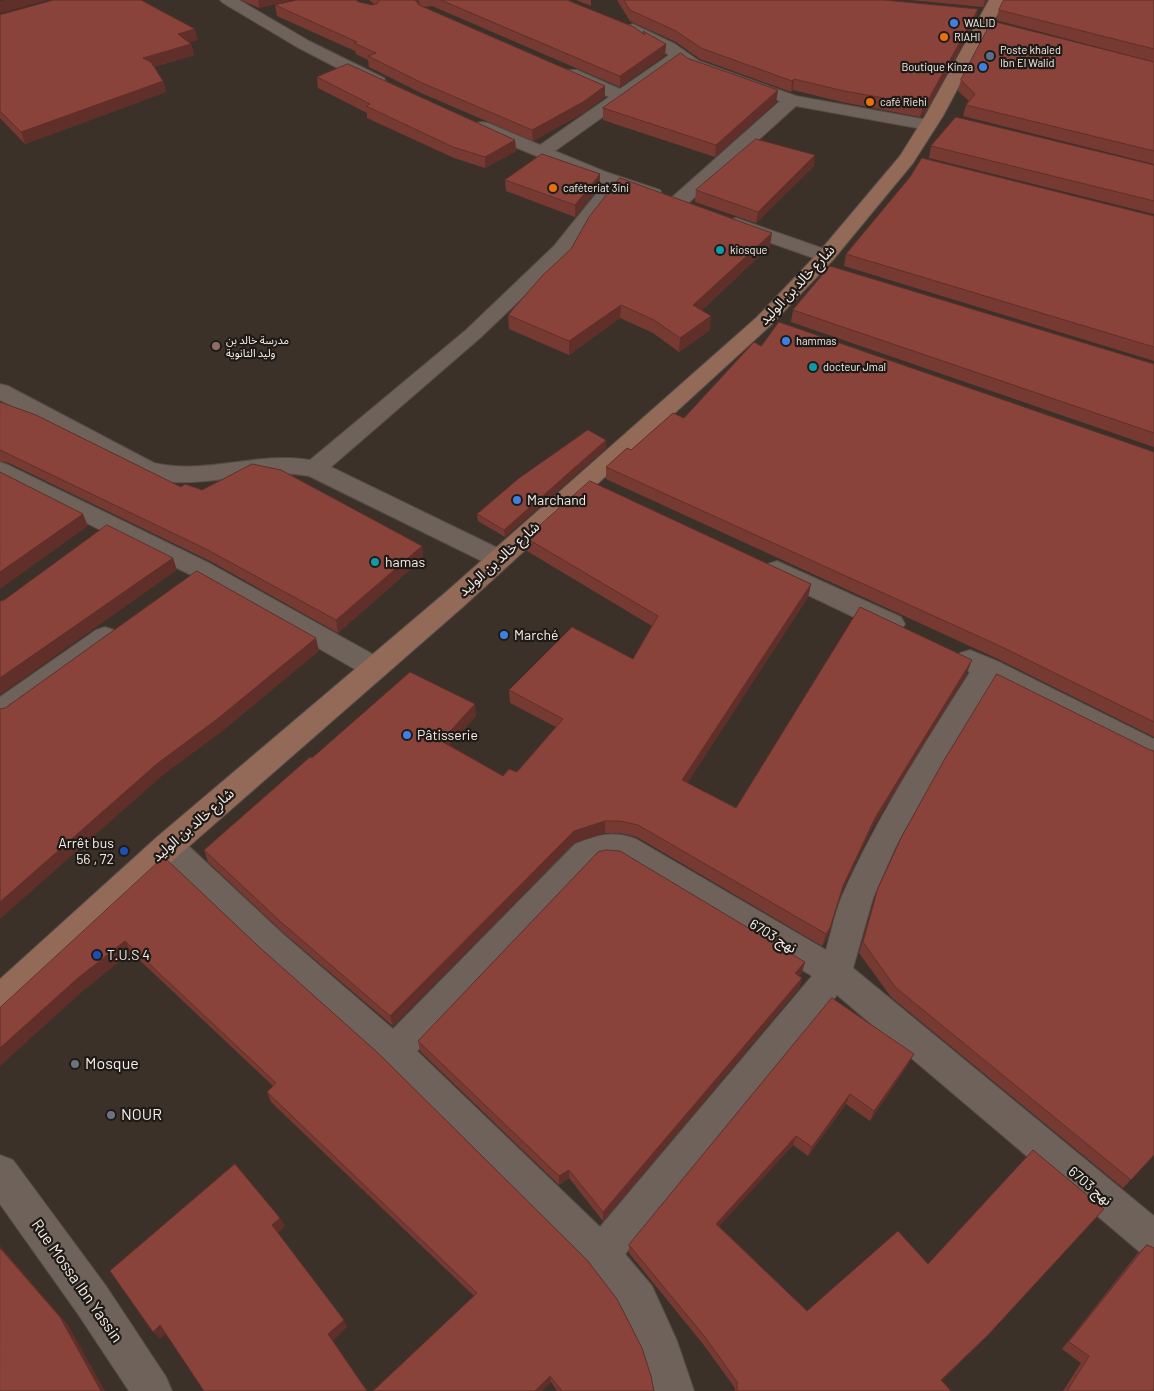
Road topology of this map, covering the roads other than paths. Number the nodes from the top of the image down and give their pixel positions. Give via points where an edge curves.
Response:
1 (228, 0) edge
2 (271, 11) dead end
3 (989, 15) edge
4 (253, 16) junction
5 (617, 23) edge
6 (679, 55) junction
7 (559, 68) edge
8 (390, 88) edge
9 (620, 95) junction
10 (792, 100) junction
11 (938, 120) junction
12 (467, 122) edge
13 (542, 152) junction
14 (616, 181) junction
15 (677, 203) junction
16 (695, 209) edge
17 (721, 219) edge
18 (826, 264) junction
19 (0, 391) edge
20 (315, 469) junction
21 (0, 470) edge
22 (586, 480) junction
23 (609, 491) edge
24 (110, 525) junction
25 (86, 542) edge
26 (499, 559) junction
27 (753, 559) edge
28 (200, 569) junction
29 (176, 586) edge
30 (128, 620) edge
31 (914, 634) edge
32 (950, 651) edge
33 (375, 668) junction
34 (987, 668) junction
35 (0, 711) edge
36 (1154, 752) edge
37 (168, 846) junction
38 (835, 973) junction
39 (0, 1000) edge
40 (394, 1051) junction
41 (0, 1172) edge
42 (1154, 1240) edge
43 (601, 1254) junction
44 (152, 1391) edge
45 (674, 1391) edge

1 - 4 street
2 - 4 street
3 - 11 street, شارع خالد بن الوليد
4 - 8 street
5 - 6 street
6 - 9 street
6 - 10 street via 712,72
7 - 9 street
9 - 13 street
10 - 11 street
10 - 15 street
11 - 18 street, شارع خالد بن الوليد via 916,161
12 - 13 street
13 - 14 street
14 - 15 street
14 - 20 street via 561,250 473,334
15 - 16 street
17 - 18 street
18 - 22 street, شارع خالد بن الوليد via 774,324
19 - 20 street via 147,469 169,474 203,474 270,465
20 - 26 street
21 - 24 street
22 - 23 street
22 - 26 street, شارع خالد بن الوليد
24 - 25 street
24 - 28 street
26 - 33 street, شارع خالد بن الوليد
27 - 31 street
28 - 29 street
28 - 33 street
30 - 35 street
32 - 34 street
33 - 37 street, شارع خالد بن الوليد
34 - 36 street
34 - 38 street via 884,840 857,898
37 - 39 street, شارع خالد بن الوليد
37 - 40 street via 273,945
38 - 40 street, نهج 6703 via 625,848 604,846 586,853
38 - 42 street, نهج 6703
38 - 43 street
40 - 43 street
41 - 44 street, Rue Mossa Ibn Yassin
43 - 45 street via 638,1300 658,1342

